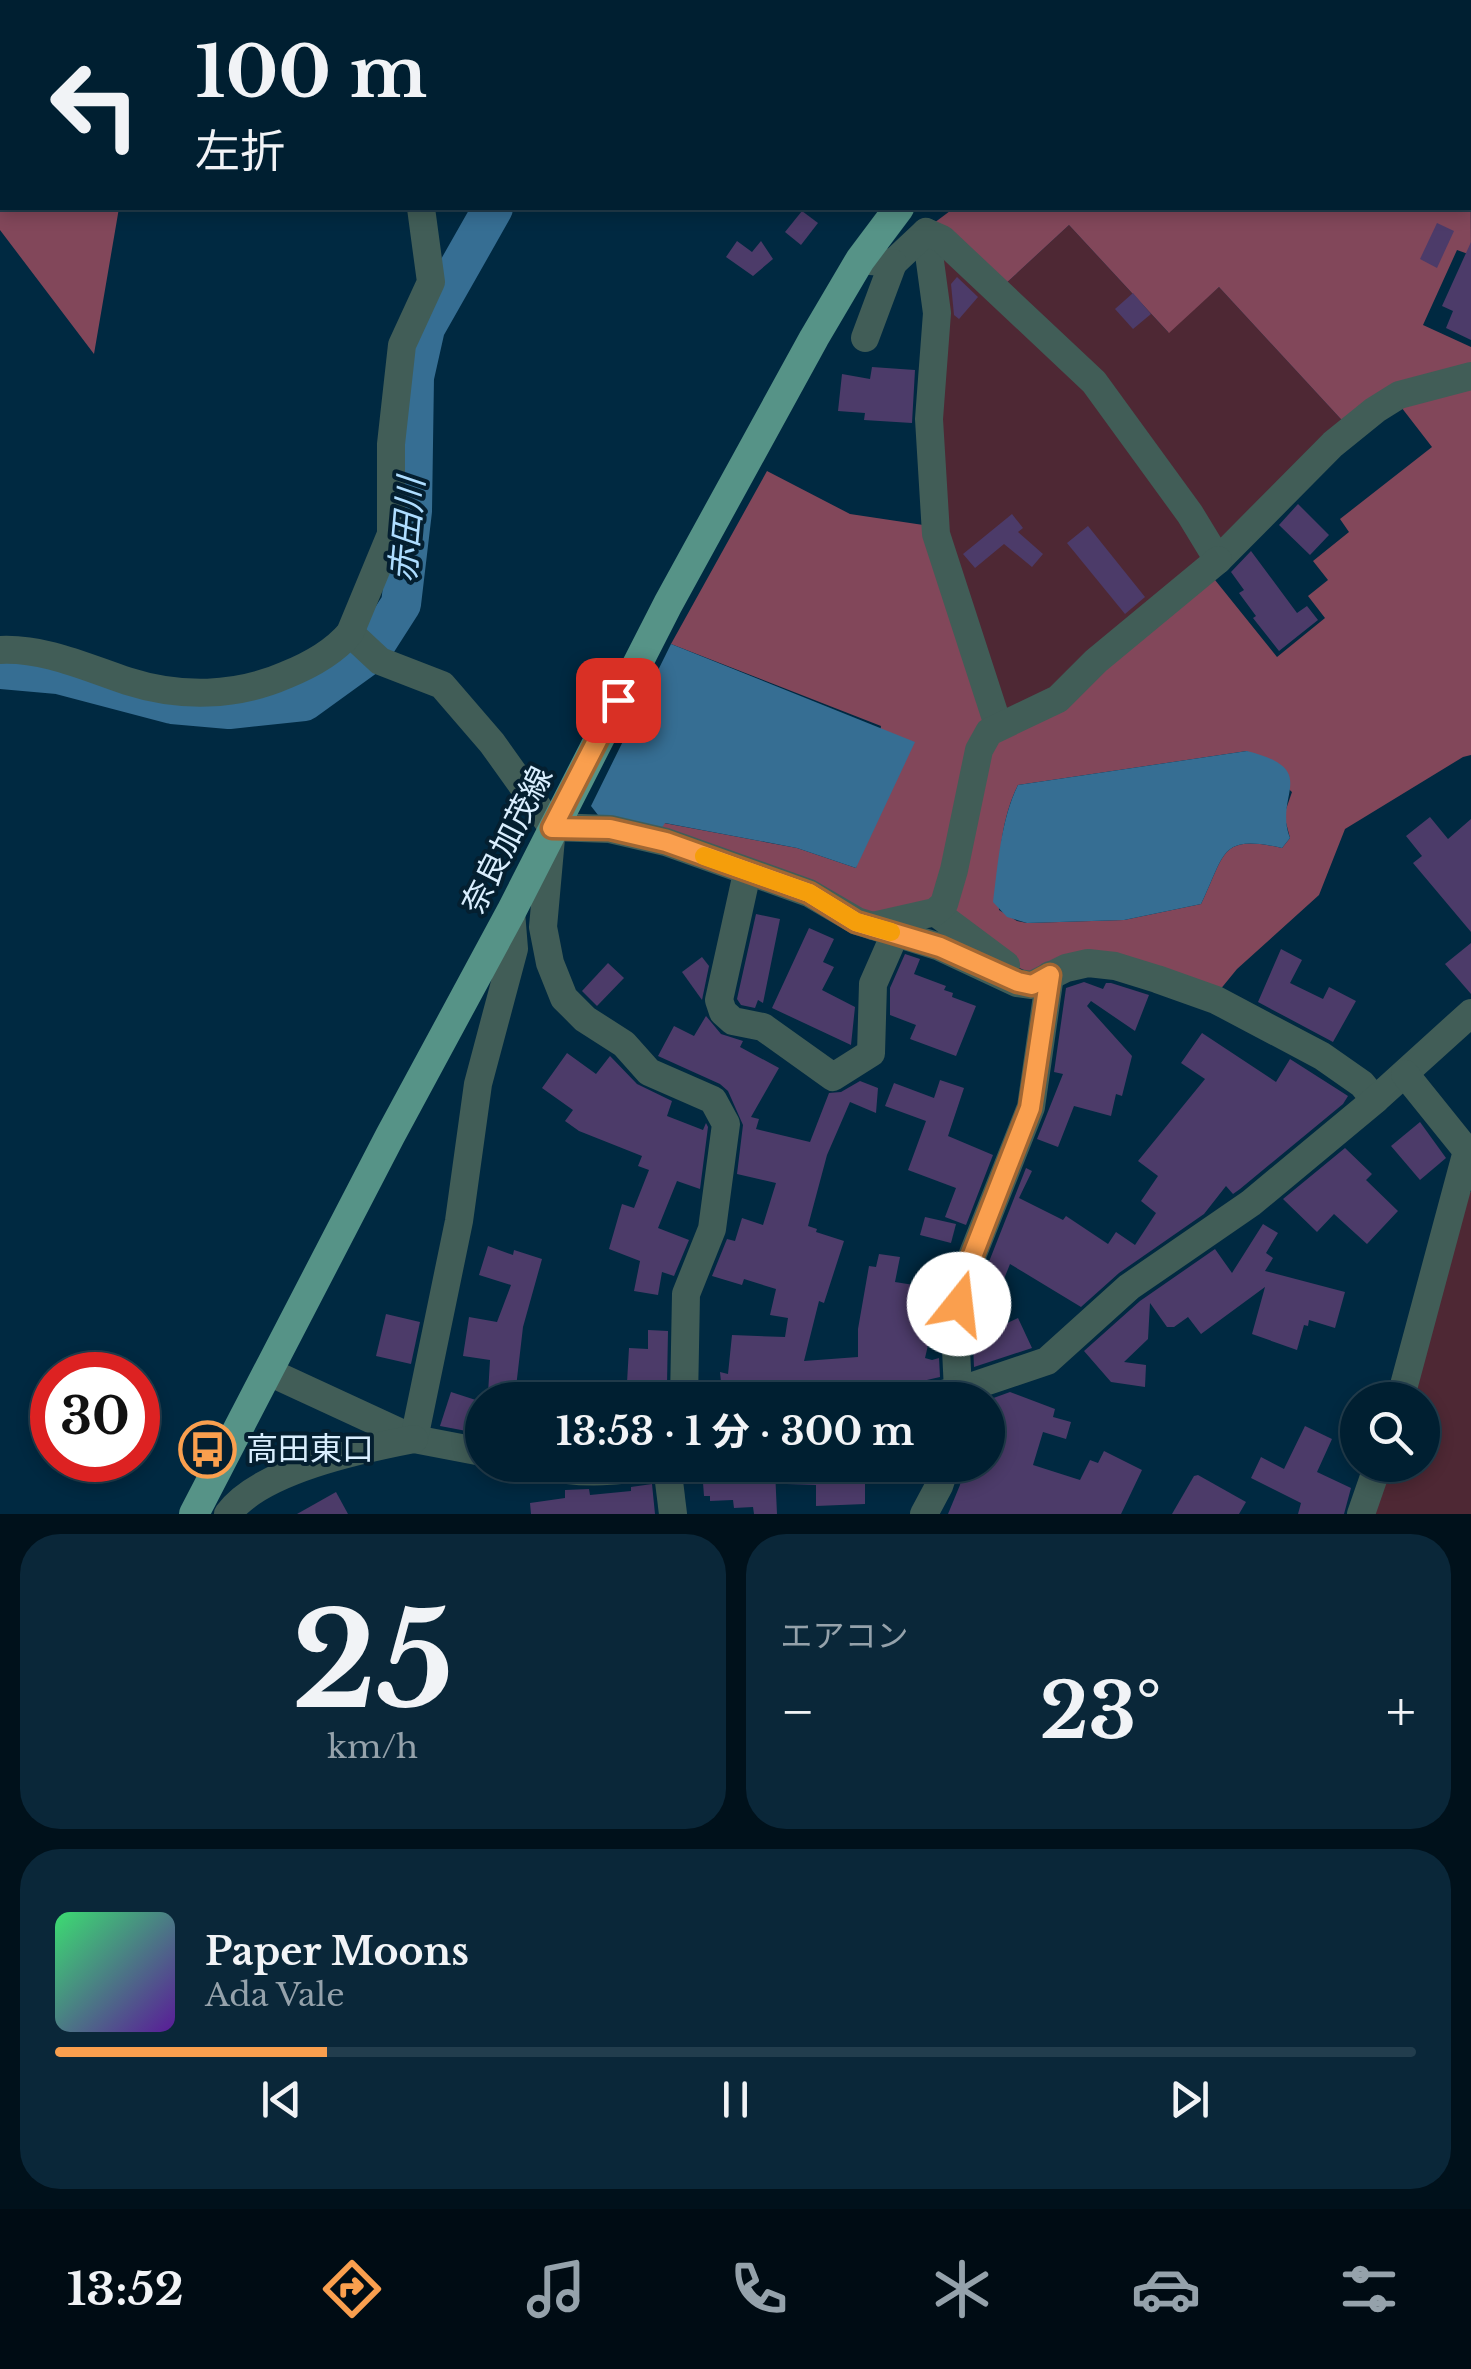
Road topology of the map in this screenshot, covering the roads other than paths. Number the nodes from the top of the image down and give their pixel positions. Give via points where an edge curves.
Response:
1 (421, 210) edge
2 (898, 210) edge
3 (926, 232) junction
4 (860, 260) junction
5 (892, 263) junction
6 (866, 338) dead end
7 (1471, 376) edge
8 (1218, 560) junction
9 (350, 632) junction
10 (0, 650) edge
11 (998, 725) junction
12 (552, 828) junction
13 (747, 873) junction
14 (511, 912) junction
15 (935, 912) junction
16 (884, 929) junction
17 (1041, 980) junction
18 (1471, 1013) edge
19 (1405, 1074) junction
20 (1375, 1100) junction
21 (269, 1372) junction
22 (684, 1382) edge
23 (962, 1382) edge
24 (993, 1382) edge
25 (1405, 1382) edge
26 (414, 1439) junction
27 (465, 1449) edge
28 (667, 1482) edge
29 (940, 1482) edge
30 (1372, 1482) edge
31 (194, 1514) edge
32 (228, 1514) edge
33 (673, 1514) edge
34 (924, 1514) edge
35 (1362, 1514) edge

1 - 9 street via 431,282 402,345 391,444 391,534
2 - 4 main road, 奈良加茂線
3 - 5 street
3 - 8 street via 942,239 1094,382
3 - 11 street via 937,313 929,418 936,534
4 - 5 street
4 - 12 main road, 奈良加茂線
5 - 6 street
7 - 8 street via 1399,395 1376,410
8 - 11 street via 1058,699
9 - 10 street via 308,666 222,692 158,688 39,652
9 - 12 street via 380,661 442,685
11 - 15 street via 979,750 948,896
12 - 13 street via 610,829
12 - 14 main road, 奈良加茂線
12 - 22 street via 543,927 564,998 649,1072 713,1100 726,1124 712,1229 686,1294
13 - 16 street
13 - 16 street via 723,1012 762,1027 833,1077 871,1052 873,984
14 - 21 main road, 奈良加茂線
14 - 26 street via 514,949 478,1084 459,1221
15 - 16 street
15 - 17 street
16 - 17 street via 1018,982
17 - 20 street via 1088,962 1216,1000 1322,1056
17 - 23 street via 1030,1108 963,1280 954,1328
18 - 19 street
19 - 20 street
19 - 25 street via 1467,1151
20 - 24 street via 1251,1202 1129,1287 1047,1361
21 - 26 street
21 - 31 main road, 奈良加茂線
26 - 27 street
26 - 32 street via 332,1456 240,1498
28 - 33 street
29 - 34 street
30 - 35 street

